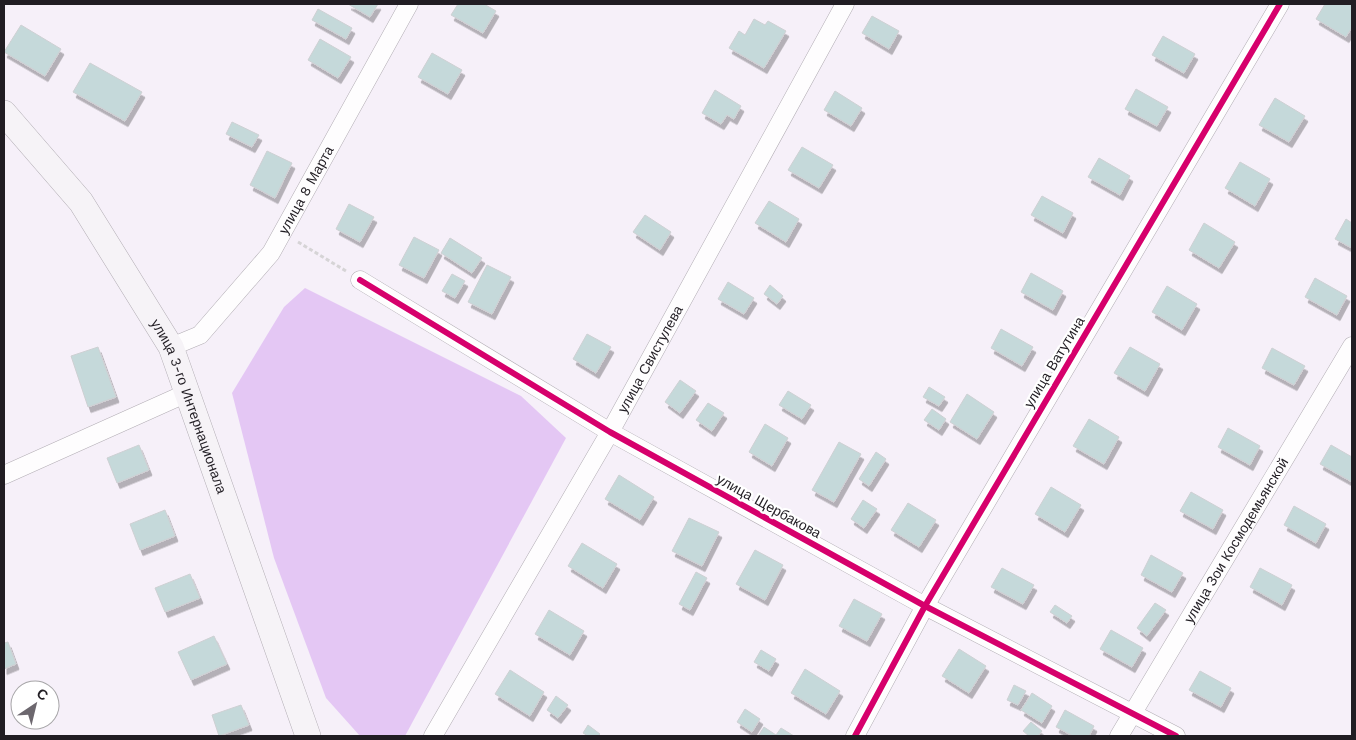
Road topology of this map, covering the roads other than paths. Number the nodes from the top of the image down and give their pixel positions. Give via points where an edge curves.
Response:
1 (409, 4) edge
2 (845, 4) edge
3 (1280, 4) edge
4 (4, 113) edge
5 (360, 280) road end
6 (1352, 346) edge
7 (171, 347) junction
8 (187, 393) junction
9 (610, 432) junction
10 (4, 475) edge
11 (925, 606) junction
12 (1133, 714) junction
13 (308, 736) edge
14 (433, 736) edge
15 (855, 736) edge
16 (1119, 736) edge
17 (1176, 736) edge

1 - 7 street, улица 8 Марта via 270,254 200,335
2 - 9 street, улица Свистулева
3 - 11 street, улица Ватутина
4 - 7 main road, улица 3-го Интернационала via 81,202
5 - 9 street, улица Щербакова
6 - 12 street, улица Зои Космодемьянской
7 - 8 main road, улица 3-го Интернационала
8 - 10 street
8 - 13 main road, улица 3-го Интернационала
9 - 11 street, улица Щербакова
9 - 14 street, улица Свистулева
11 - 12 street, улица Щербакова
11 - 15 street, улица Ватутина
12 - 16 street, улица Зои Космодемьянской
12 - 17 street, улица Щербакова

